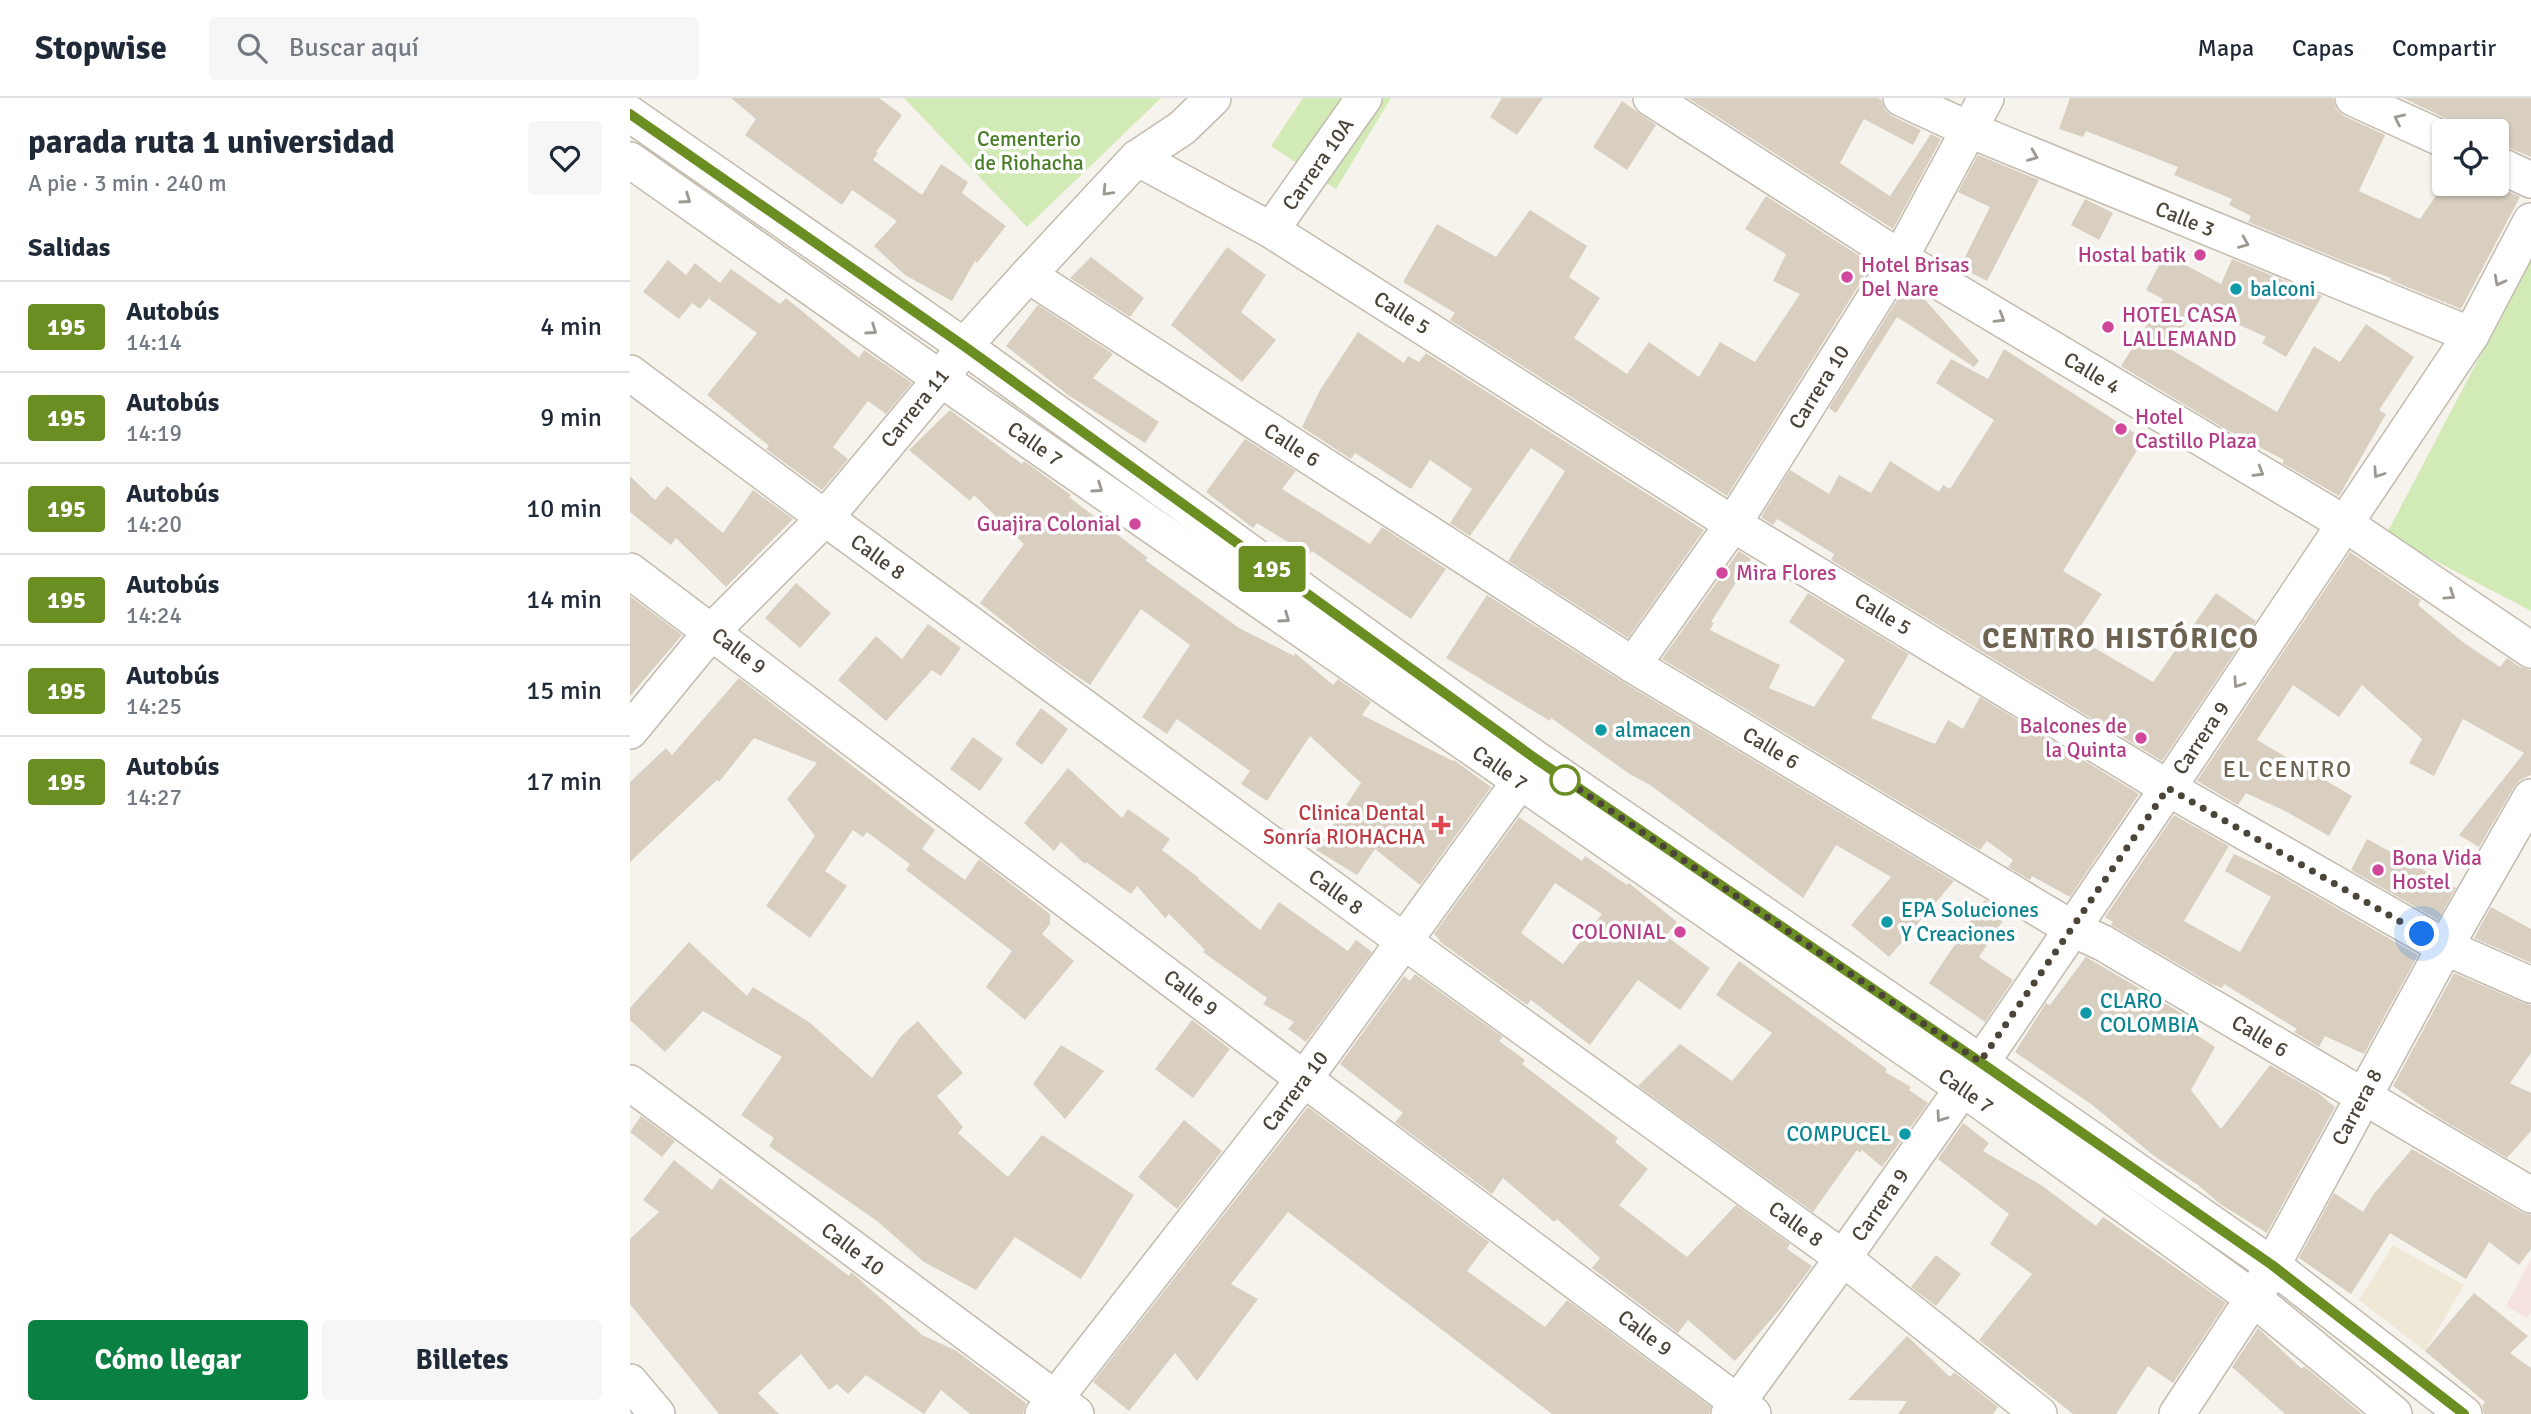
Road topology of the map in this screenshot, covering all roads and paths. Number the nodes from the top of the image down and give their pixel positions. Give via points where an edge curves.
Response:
1 (1213, 98) edge
2 (1364, 98) edge
3 (1651, 98) edge
4 (1901, 98) edge
5 (1986, 98) edge
6 (2353, 98) edge
7 (630, 114) edge
8 (1970, 130) junction
9 (2432, 134) edge
10 (1137, 159) junction
11 (630, 160) edge
12 (2509, 170) edge
13 (2531, 180) edge
14 (2531, 220) edge
15 (1271, 230) junction
16 (1900, 258) junction
17 (1028, 275) junction
18 (2471, 335) junction
19 (964, 346) junction
20 (630, 373) edge
21 (941, 379) junction
22 (825, 518) junction
23 (2344, 523) junction
24 (1733, 524) junction
25 (630, 571) edge
26 (712, 631) junction
27 (2531, 650) edge
28 (1633, 665) junction
29 (630, 732) edge
30 (1528, 770) junction
31 (2168, 788) junction
32 (2531, 797) edge
33 (2071, 928) junction
34 (1405, 942) junction
35 (2445, 947) junction
36 (2531, 985) edge
37 (1971, 1075) junction
38 (1304, 1079) junction
39 (630, 1083) edge
40 (2364, 1095) junction
41 (2531, 1195) edge
42 (1843, 1258) junction
43 (2272, 1265) junction
44 (2253, 1298) junction
45 (630, 1382) edge
46 (1058, 1409) edge
47 (1740, 1410) edge
48 (2029, 1411) edge
49 (657, 1414) edge
50 (2177, 1414) edge
51 (2394, 1414) edge
52 (2464, 1414) edge

1 - 10 street, Carrera 11 via 1182,128
2 - 15 street, Carrera 10A
3 - 16 street, Calle 4
4 - 8 street, Calle 3
5 - 8 street, Carrera 10
9 -> 6 street
7 - 19 street, Calle 7
8 - 16 street, Carrera 10
8 -> 18 street, Calle 3
10 - 15 street, Calle 5
10 -> 17 street, Carrera 11
11 -> 21 street, Calle 7
12 - 13 street
14 -> 18 street, Carrera 9
15 - 24 street, Calle 5
16 -> 23 street, Calle 4
16 - 24 street, Carrera 10
17 - 19 street, Carrera 11
17 - 28 street, Calle 6
18 -> 23 street, Carrera 9
19 - 21 street, Carrera 11
19 - 30 street, Calle 7
20 - 22 street, Calle 8
21 - 22 street, Carrera 11
21 -> 30 street, Calle 7
22 - 26 street, Carrera 11
22 - 34 street, Calle 8
23 -> 27 street, Calle 4
23 -> 31 street, Carrera 9
24 - 28 street, Carrera 10
24 - 31 street, Calle 5
25 - 26 street, Calle 9
26 - 29 street, Carrera 11
26 - 38 street, Calle 9
28 - 33 street, Calle 6
30 - 34 street, Carrera 10
30 - 37 street, Calle 7
31 - 33 street, Carrera 9
31 - 35 street, Calle 5
32 - 35 street, Carrera 8
33 - 37 street, Carrera 9
33 - 40 street, Calle 6
34 - 38 street, Carrera 10
34 - 42 street, Calle 8
35 - 36 street, Calle 5
35 - 40 street, Carrera 8
37 -> 42 street, Carrera 9
37 - 43 street, Calle 7
37 - 44 street, Calle 7
38 - 46 street, Carrera 10
38 - 47 street, Calle 9
39 - 46 street, Calle 10
40 - 41 street, Calle 6
40 - 43 street, Carrera 8
42 - 47 street, Carrera 9
42 - 48 street, Calle 8
43 - 44 street, Carrera 8
43 - 52 street, Calle 7
44 - 50 street, Carrera 8
44 - 51 street, Calle 7
45 - 49 street

